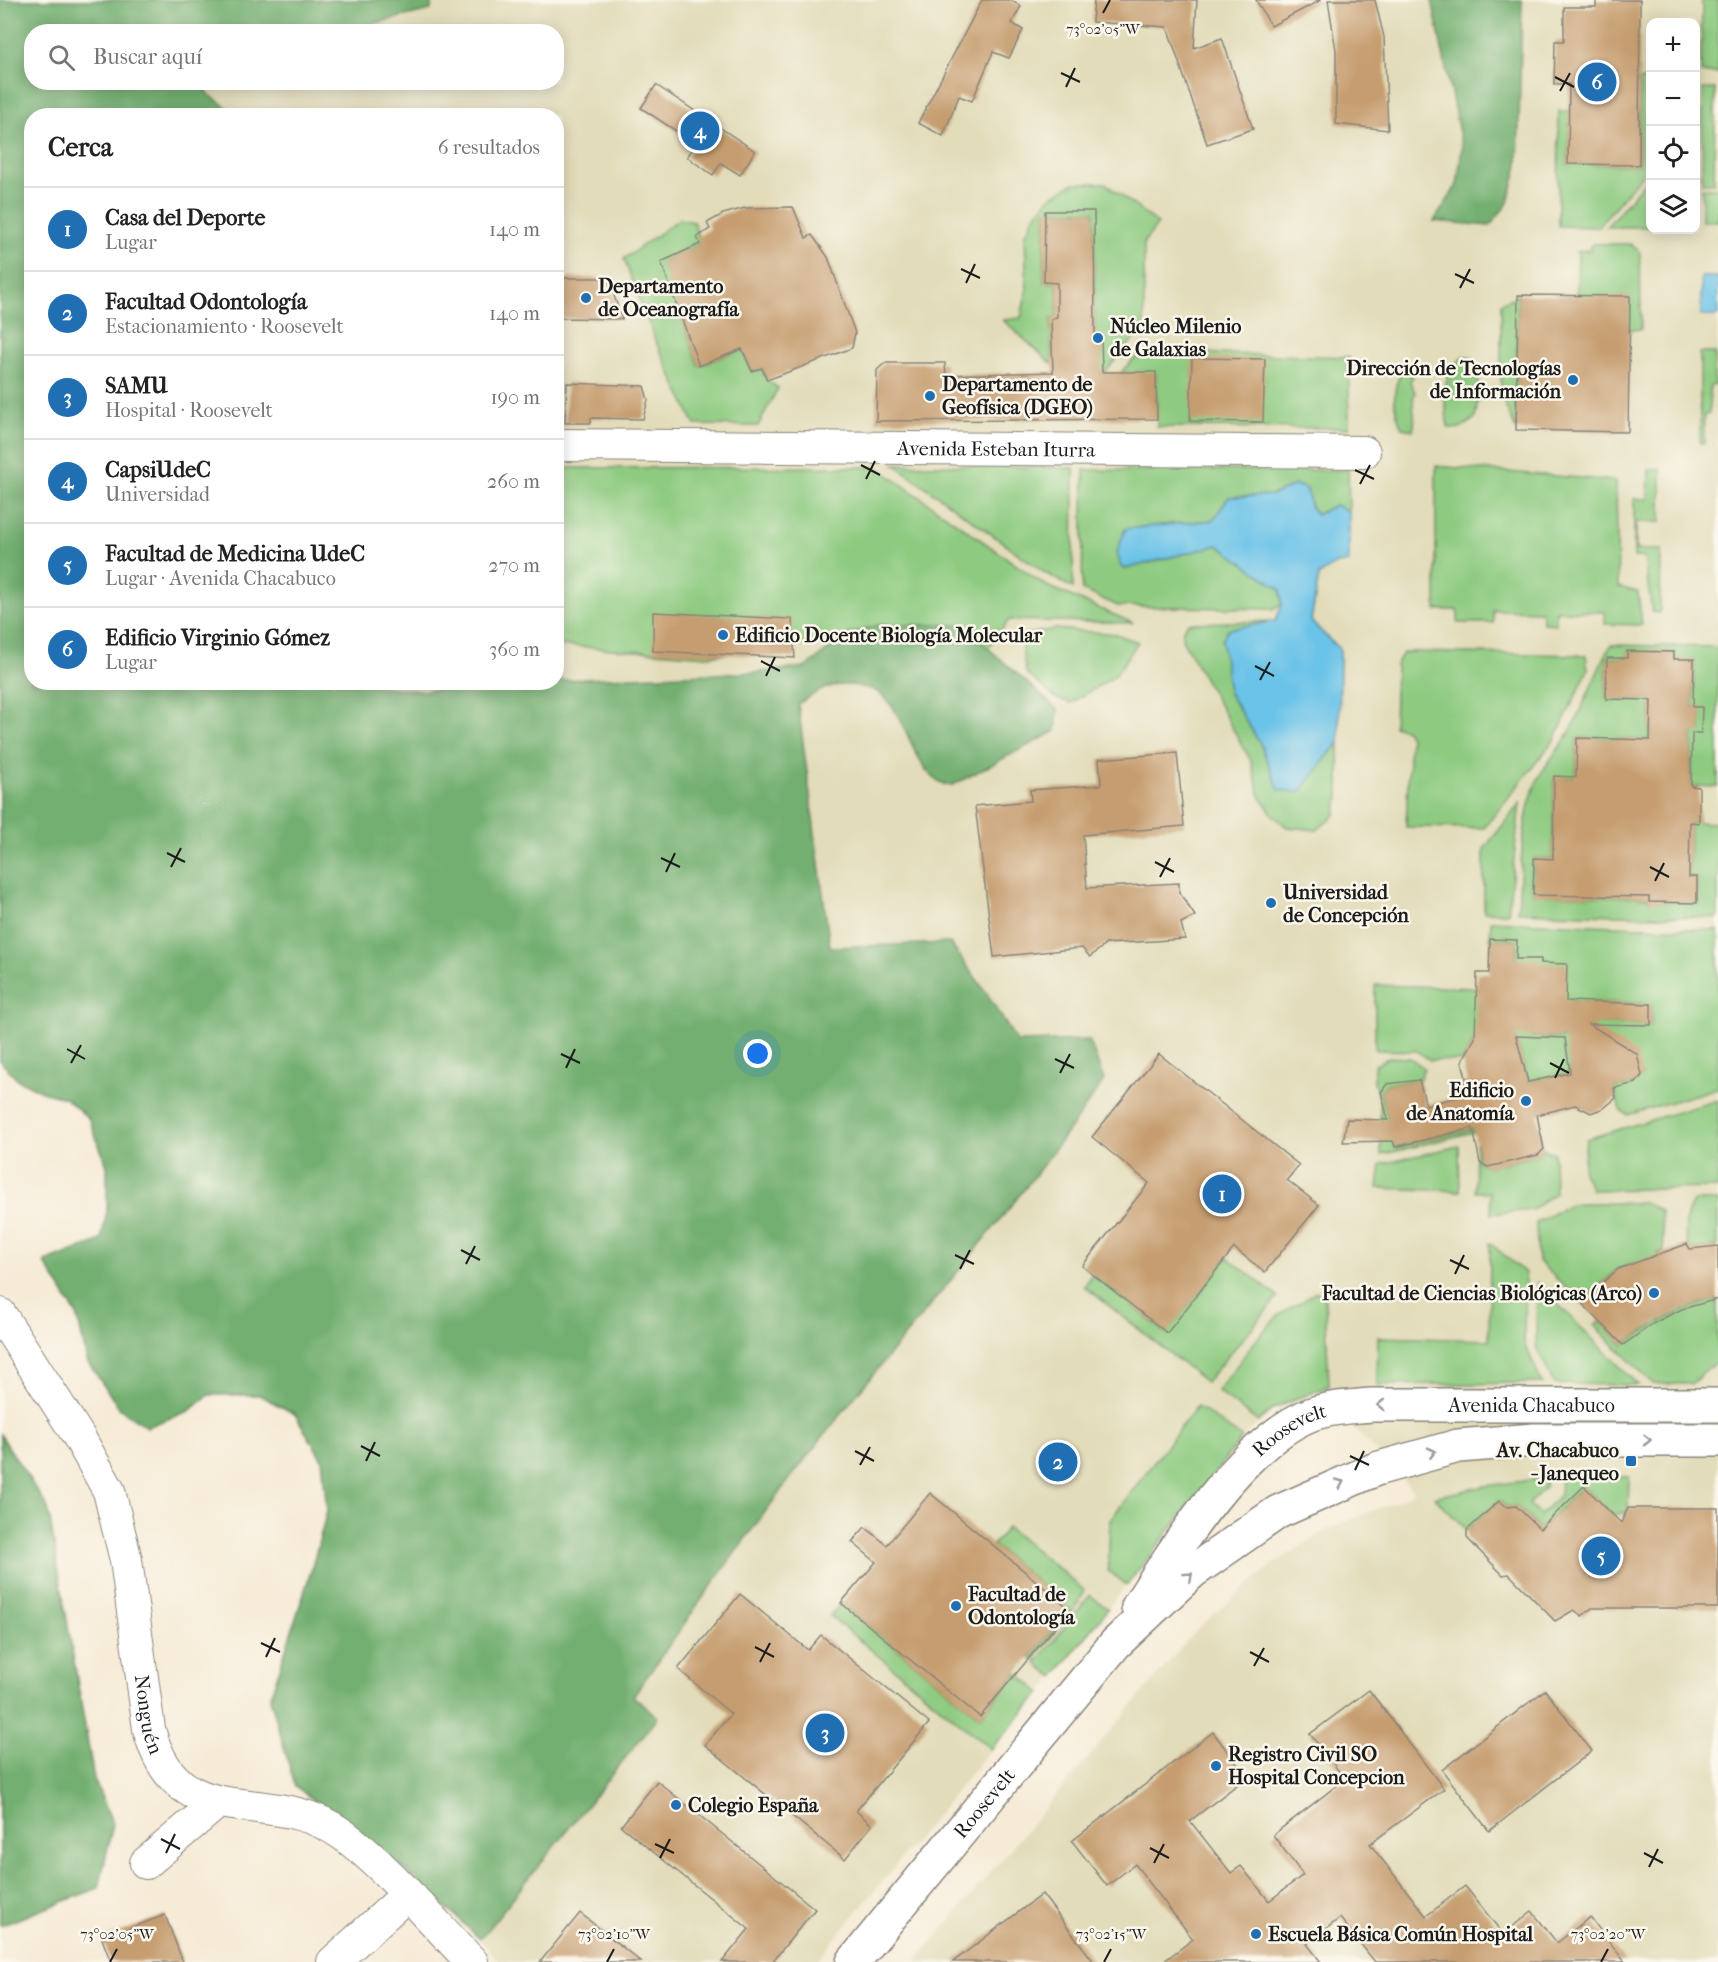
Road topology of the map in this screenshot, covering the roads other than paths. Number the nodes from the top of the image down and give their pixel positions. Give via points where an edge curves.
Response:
1 (564, 445) edge
2 (1364, 452) dead end
3 (0, 1314) edge
4 (1718, 1405) edge
5 (1346, 1407) joint
6 (1718, 1440) edge
7 (1376, 1469) joint
8 (1115, 1644) junction
9 (218, 1802) junction
10 (146, 1863) dead end
11 (407, 1895) junction
12 (333, 1962) edge
13 (472, 1962) edge
14 (853, 1962) edge

1 - 2 street, Avenida Esteban Iturra
3 - 9 street, Nonguén via 109,1491 126,1560 154,1747 168,1772 185,1790
4 -> 5 main road, Avenida Chacabuco
5 - 8 main road, Roosevelt via 1294,1422 1232,1476 1172,1553
7 -> 6 main road, Avenida Chacabuco via 1428,1452 1491,1443
8 -> 7 main road, Roosevelt via 1192,1572 1258,1524 1305,1498
8 - 14 main road, Roosevelt
9 - 10 street
9 - 11 street, Nonguén via 271,1806 319,1819 371,1858
11 - 12 street
11 - 13 street, Nonguén

